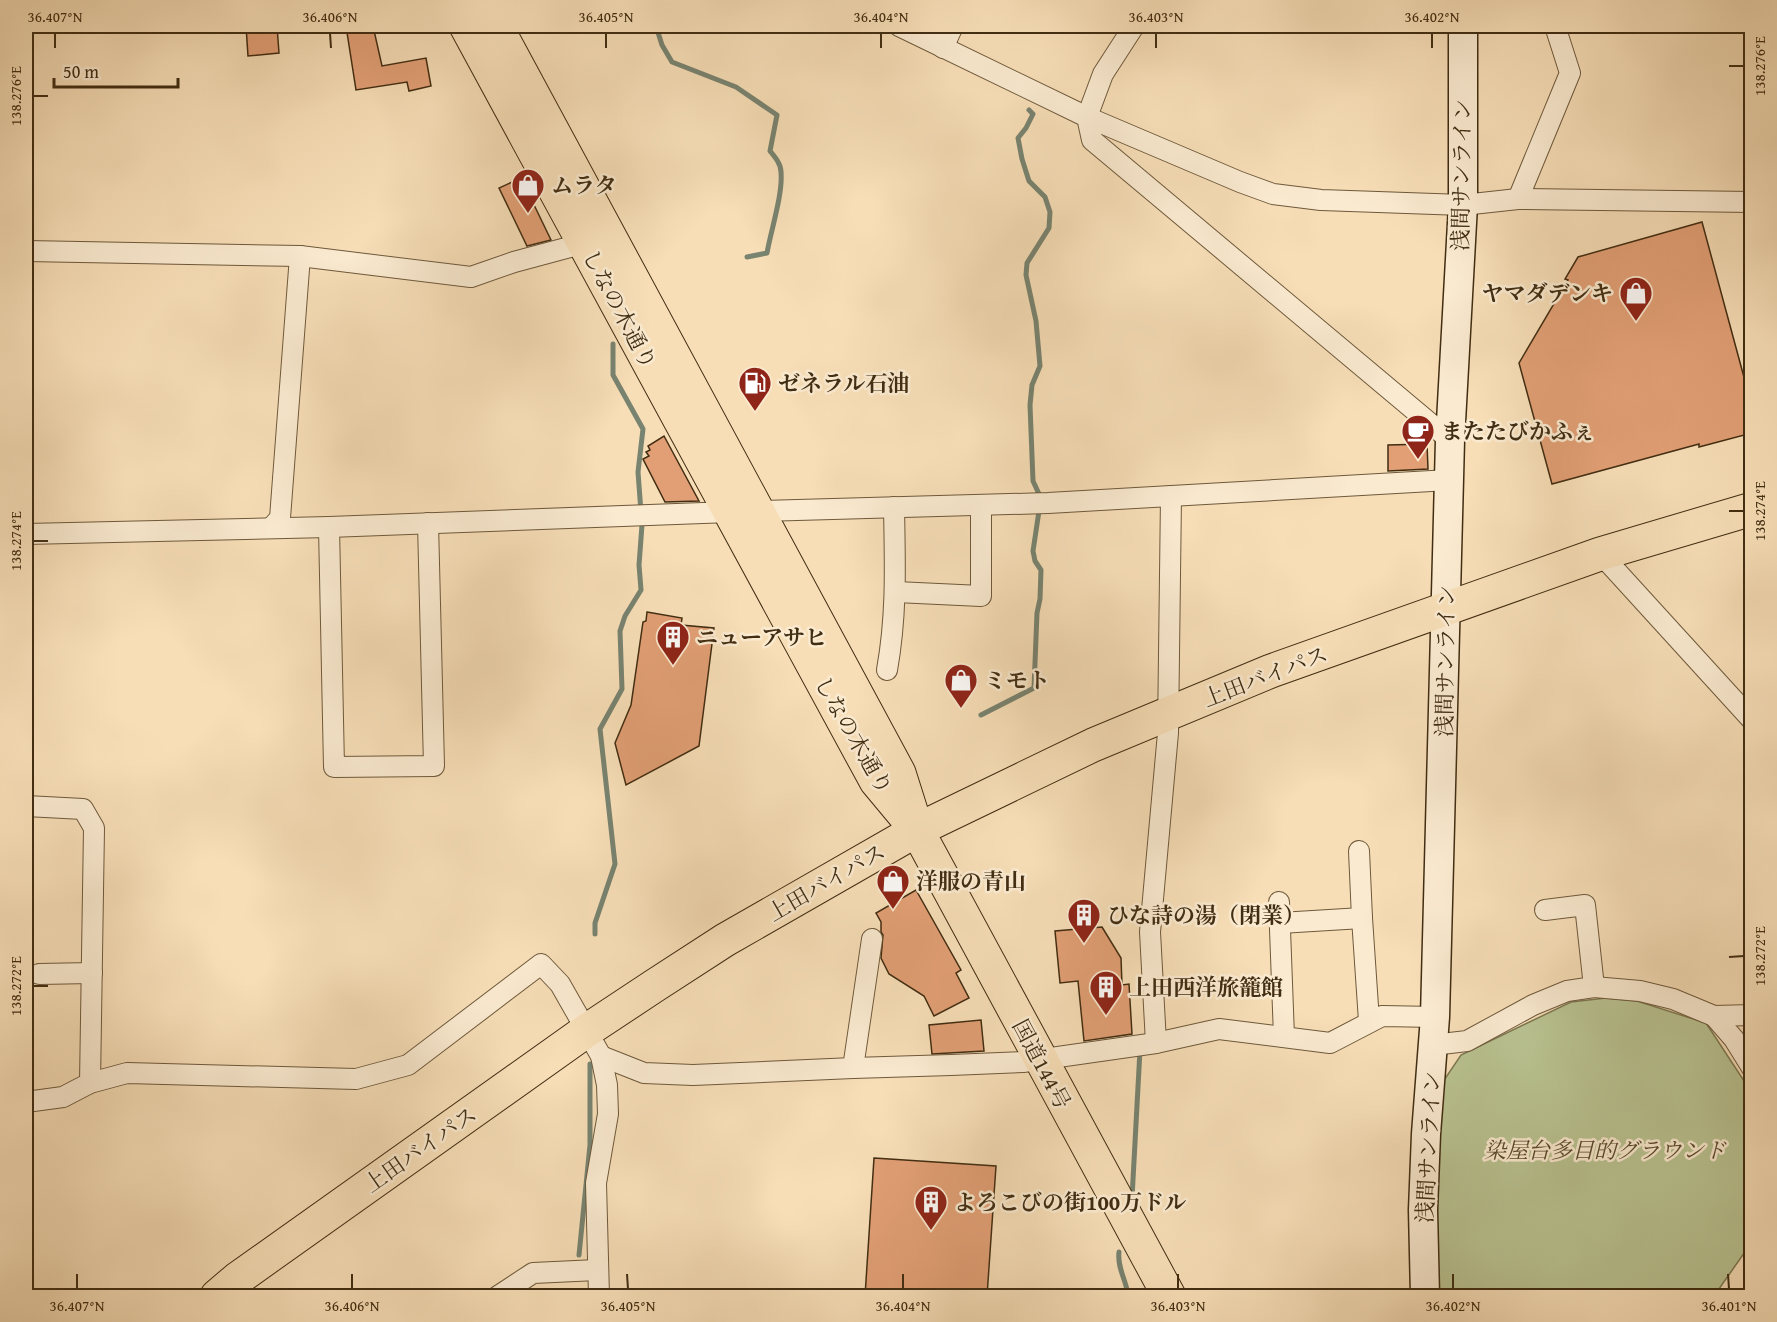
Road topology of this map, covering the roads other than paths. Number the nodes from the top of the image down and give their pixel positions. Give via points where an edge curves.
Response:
1 (466, 26) edge
2 (496, 26) edge
3 (899, 26) edge
4 (953, 26) edge
5 (1134, 26) edge
6 (1463, 26) edge
7 (1555, 26) edge
8 (943, 48) junction
9 (1087, 117) junction
10 (1518, 199) junction
11 (1752, 202) edge
12 (1463, 205) junction
13 (585, 243) junction
14 (26, 251) edge
15 (300, 256) junction
16 (1450, 440) junction
17 (1449, 480) junction
18 (1171, 496) junction
19 (981, 505) junction
20 (894, 507) junction
21 (1752, 509) edge
22 (744, 512) junction
23 (428, 524) junction
24 (329, 527) junction
25 (1752, 527) edge
26 (271, 528) junction
27 (26, 534) edge
28 (1608, 562) junction
29 (1501, 589) junction
30 (896, 592) junction
31 (1446, 609) junction
32 (887, 670) dead end
33 (1168, 714) junction
34 (1752, 720) edge
35 (26, 806) edge
36 (917, 830) junction
37 (1359, 852) dead end
38 (1279, 902) dead end
39 (1545, 910) dead end
40 (1362, 918) junction
41 (1280, 923) junction
42 (872, 939) dead end
43 (92, 973) junction
44 (39, 974) dead end
45 (1594, 987) junction
46 (1752, 1015) edge
47 (1713, 1016) junction
48 (1435, 1017) junction
49 (1370, 1021) junction
50 (1284, 1037) junction
51 (1156, 1043) junction
52 (594, 1044) junction
53 (1433, 1045) junction
54 (1039, 1059) junction
55 (853, 1068) junction
56 (1752, 1068) edge
57 (90, 1083) junction
58 (26, 1102) edge
59 (597, 1270) junction
60 (217, 1296) edge
61 (498, 1296) edge
62 (598, 1296) edge
63 (1168, 1296) edge
64 (1425, 1296) edge

1 - 13 highway, しなの木通り
2 - 22 highway, しなの木通り
3 - 8 street
4 - 8 street
5 - 9 street via 1103,74
6 - 12 street, 浅間サンライン
7 - 10 street via 1570,73
8 - 9 street
9 - 12 street via 1273,194 1321,200
9 - 16 street via 1092,140
10 - 11 street
10 - 12 street
12 - 16 street, 浅間サンライン
13 - 15 street via 471,277
13 - 22 highway, しなの木通り
14 - 15 street
15 - 26 street via 280,518
16 - 17 street, 浅間サンライン
17 - 18 street
17 - 31 street, 浅間サンライン
18 - 19 street
18 - 33 street
19 - 20 street
19 - 30 street via 981,596
20 - 22 street
20 - 30 street
21 - 29 highway, 上田バイパス via 1600,554
22 - 23 street
22 - 36 highway, しなの木通り via 876,781
23 - 24 street
23 - 24 street via 434,766 334,767
24 - 26 street
25 - 28 highway, 上田バイパス
26 - 27 street
28 - 29 highway, 上田バイパス
28 - 34 street
29 - 31 highway, 上田バイパス
30 - 32 street
31 - 33 highway, 上田バイパス via 1271,670
31 - 48 street, 浅間サンライン
33 - 36 highway, 上田バイパス via 1093,745
33 - 51 street via 1150,932
35 - 43 street via 83,809 94,828
36 - 52 highway, 上田バイパス via 725,940
36 - 54 highway, 国道144号
37 - 40 street
38 - 41 street
39 - 45 street via 1586,905
40 - 41 street
40 - 49 street
41 - 50 street
42 - 55 street
43 - 44 street
43 - 57 street
45 - 47 street via 1673,999
45 - 53 street via 1568,991 1533,1005 1467,1041
46 - 47 street
47 - 56 street
48 - 49 street via 1382,1016
48 - 53 street, 浅間サンライン
49 - 50 street via 1330,1043
50 - 51 street via 1219,1029
51 - 54 street
52 - 55 street via 644,1073
52 - 57 street via 560,984 541,964 408,1065 356,1079 127,1073
52 - 59 street via 607,1085 608,1114 596,1183
52 - 60 highway, 上田バイパス via 237,1279
53 - 64 street, 浅間サンライン via 1424,1188
54 - 55 street
54 - 63 highway, 国道144号
57 - 58 street via 63,1097
59 - 61 street via 533,1273
59 - 62 street

